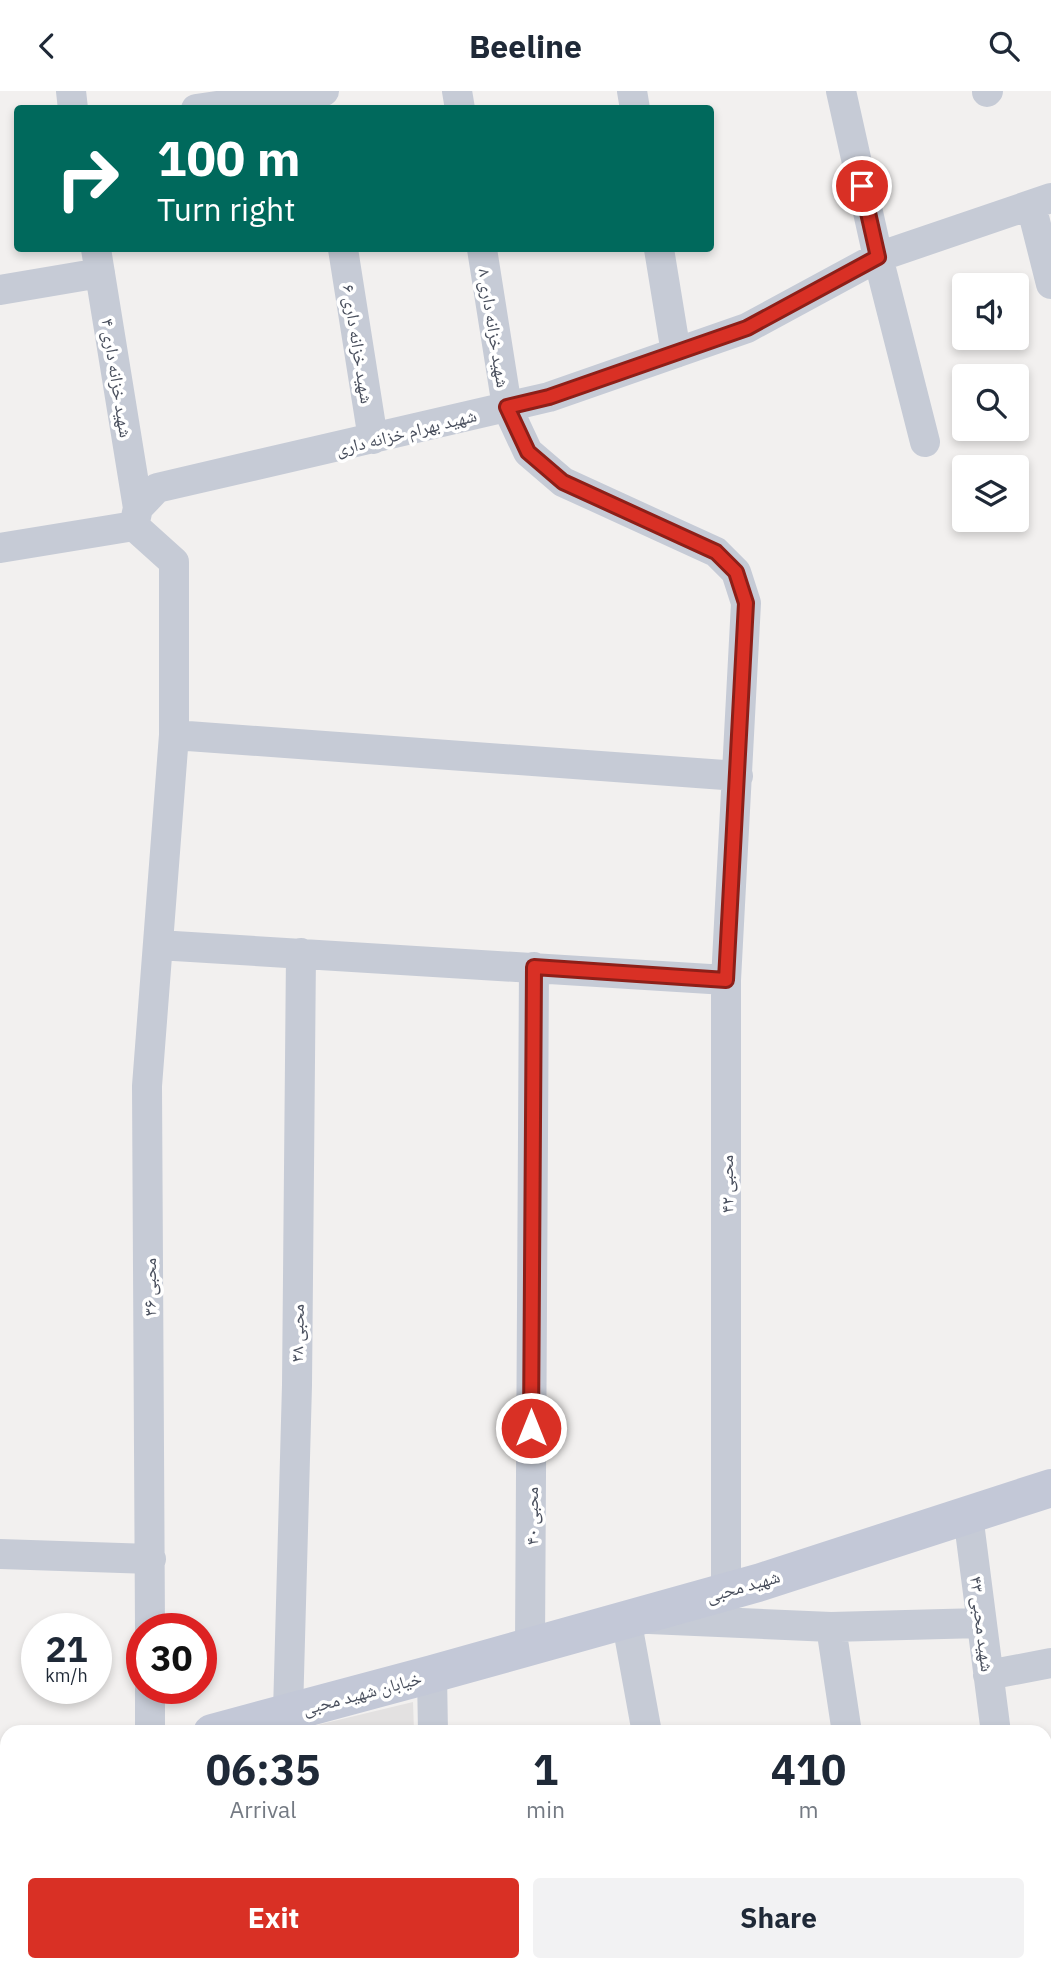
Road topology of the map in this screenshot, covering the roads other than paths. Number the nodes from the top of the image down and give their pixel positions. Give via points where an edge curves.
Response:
1 (322, 91) edge
2 (841, 91) edge
3 (251, 96) edge
4 (213, 105) edge
5 (1041, 202) edge
6 (343, 252) edge
7 (482, 252) edge
8 (659, 252) edge
9 (878, 257) junction
10 (98, 261) edge
11 (1051, 283) edge
12 (0, 290) edge
13 (676, 353) junction
14 (507, 407) junction
15 (373, 439) junction
16 (925, 442) dead end
17 (136, 517) junction
18 (0, 548) edge
19 (174, 735) junction
20 (738, 776) junction
21 (158, 944) junction
22 (300, 953) junction
23 (534, 967) junction
24 (726, 980) junction
25 (1051, 1488) edge
26 (968, 1515) junction
27 (0, 1554) edge
28 (151, 1559) junction
29 (726, 1591) junction
30 (150, 1613) edge
31 (626, 1618) junction
32 (981, 1623) junction
33 (831, 1627) junction
34 (530, 1645) junction
35 (1051, 1663) edge
36 (432, 1674) junction
37 (988, 1675) junction
38 (150, 1704) edge
39 (288, 1712) junction
40 (150, 1725) edge
41 (241, 1725) edge
42 (433, 1725) edge
43 (645, 1725) edge
44 (846, 1725) edge
45 (995, 1725) edge

1 - 3 street
2 - 9 street
3 - 4 street
5 - 9 street, شهید بهرام خزانه داری
5 - 11 street
6 - 15 street, شهید خزانه داری ۶
7 - 14 street, شهید خزانه داری ۸
8 - 13 street
9 - 13 street, شهید بهرام خزانه داری via 747,328
9 - 16 street
10 - 12 street
10 - 17 street, شهید خزانه داری ۴
13 - 14 street, شهید بهرام خزانه داری
14 - 15 street, شهید بهرام خزانه داری
14 - 20 street, شهید خزانه داری ۸ via 528,452 563,482 716,552 736,572 746,603
15 - 17 street, شهید بهرام خزانه داری via 157,488
17 - 18 street
17 - 19 street, محبی ۳۶ via 174,562
19 - 20 street
19 - 21 street, محبی ۳۶
20 - 24 street, محبی ۴۲
21 - 22 street
21 - 28 street, محبی ۳۶ via 148,1086
22 - 23 street
22 - 39 street, محبی ۳۸ via 297,1385
23 - 24 street
23 - 34 street, محبی ۴۰
24 - 29 street, محبی ۴۲
25 - 26 street, شهید محبی
26 - 29 street, شهید محبی
26 - 32 street, شهید محبی ۴۳
27 - 28 street
28 - 30 street, محبی ۳۶
29 - 31 street, شهید محبی
31 - 33 street
31 - 34 street, شهید محبی
31 - 43 street
32 - 33 street
32 - 37 street, شهید محبی ۴۳
33 - 44 street
34 - 36 street, شهید محبی
35 - 37 street
36 - 39 street, خیابان شهید محبی
36 - 42 street
37 - 45 street, شهید محبی ۴۳
38 - 40 street
39 - 41 street, خیابان شهید محبی

